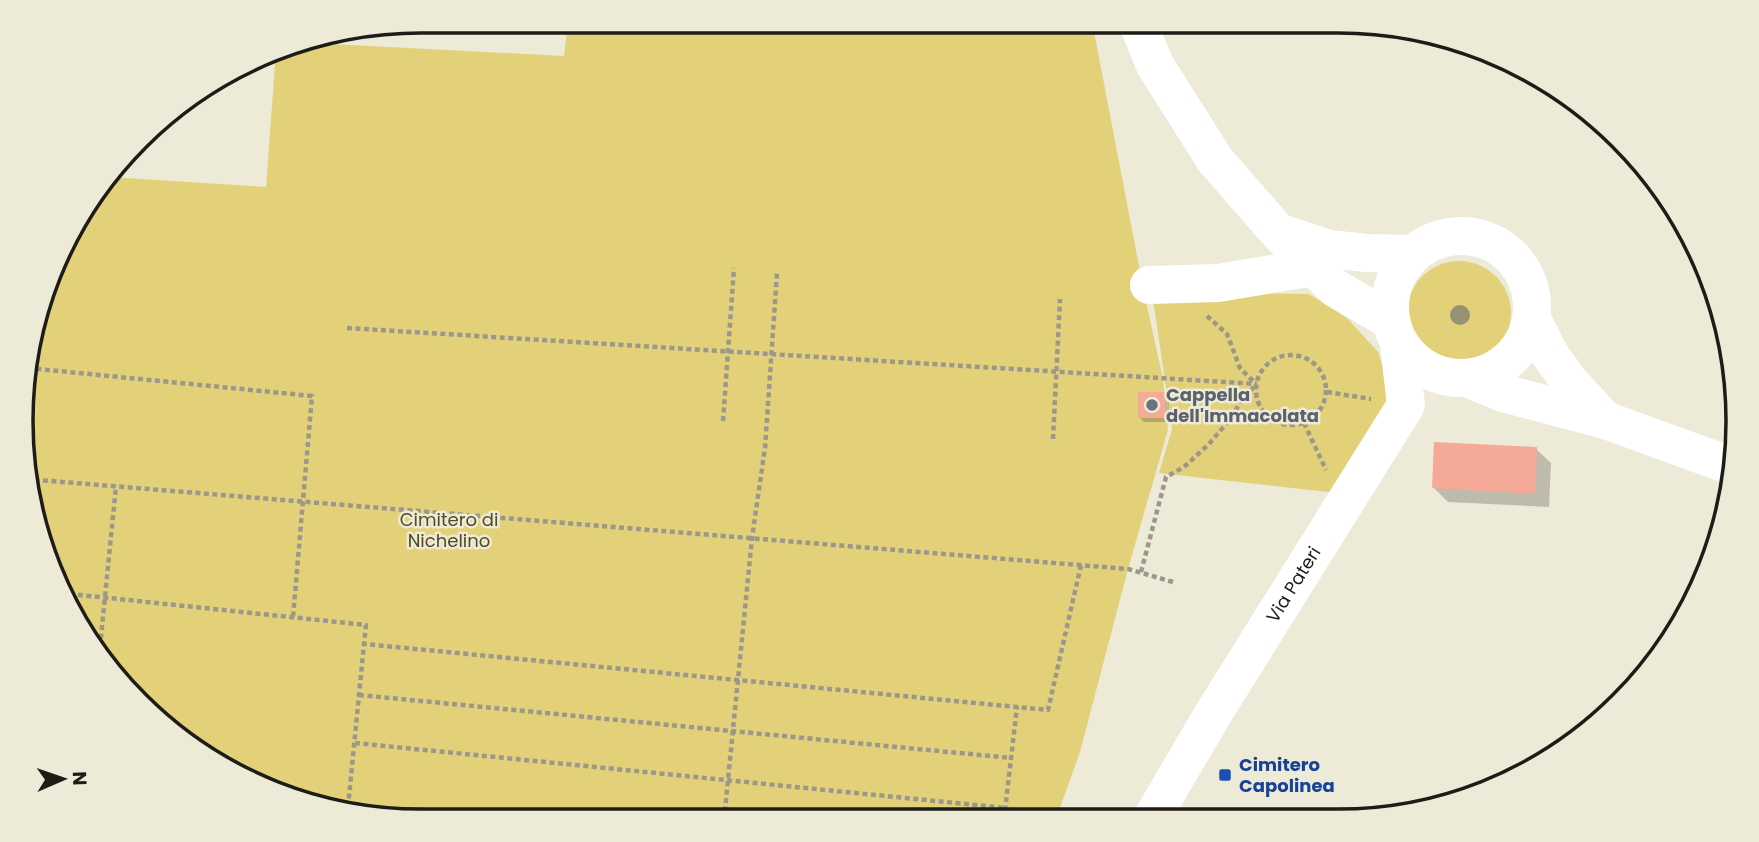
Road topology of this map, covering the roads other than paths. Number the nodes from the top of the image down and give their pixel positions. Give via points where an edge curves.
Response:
1 (1142, 33) edge
2 (1278, 232) junction
3 (1413, 254) junction
4 (1314, 267) junction
5 (1163, 285) road end
6 (1532, 319) junction
7 (1395, 332) junction
8 (1456, 378) junction
9 (1406, 405) junction
10 (1605, 420) junction
11 (1723, 463) edge
12 (1157, 809) edge

1 - 2 street via 1155,65 1215,160
2 - 3 street via 1329,249
2 - 4 street
3 - 6 street via 1427,244 1461,235 1495,244 1510,254 1529,284
3 - 7 street via 1393,284 1389,302
4 - 5 street via 1218,282
4 - 7 street
6 - 8 street via 1527,337 1503,366 1487,374
6 - 10 street via 1550,355
7 - 8 street via 1411,359 1426,370
7 - 9 street
8 - 9 street
8 - 10 street
9 - 12 street, Via Pateri
10 - 11 street

